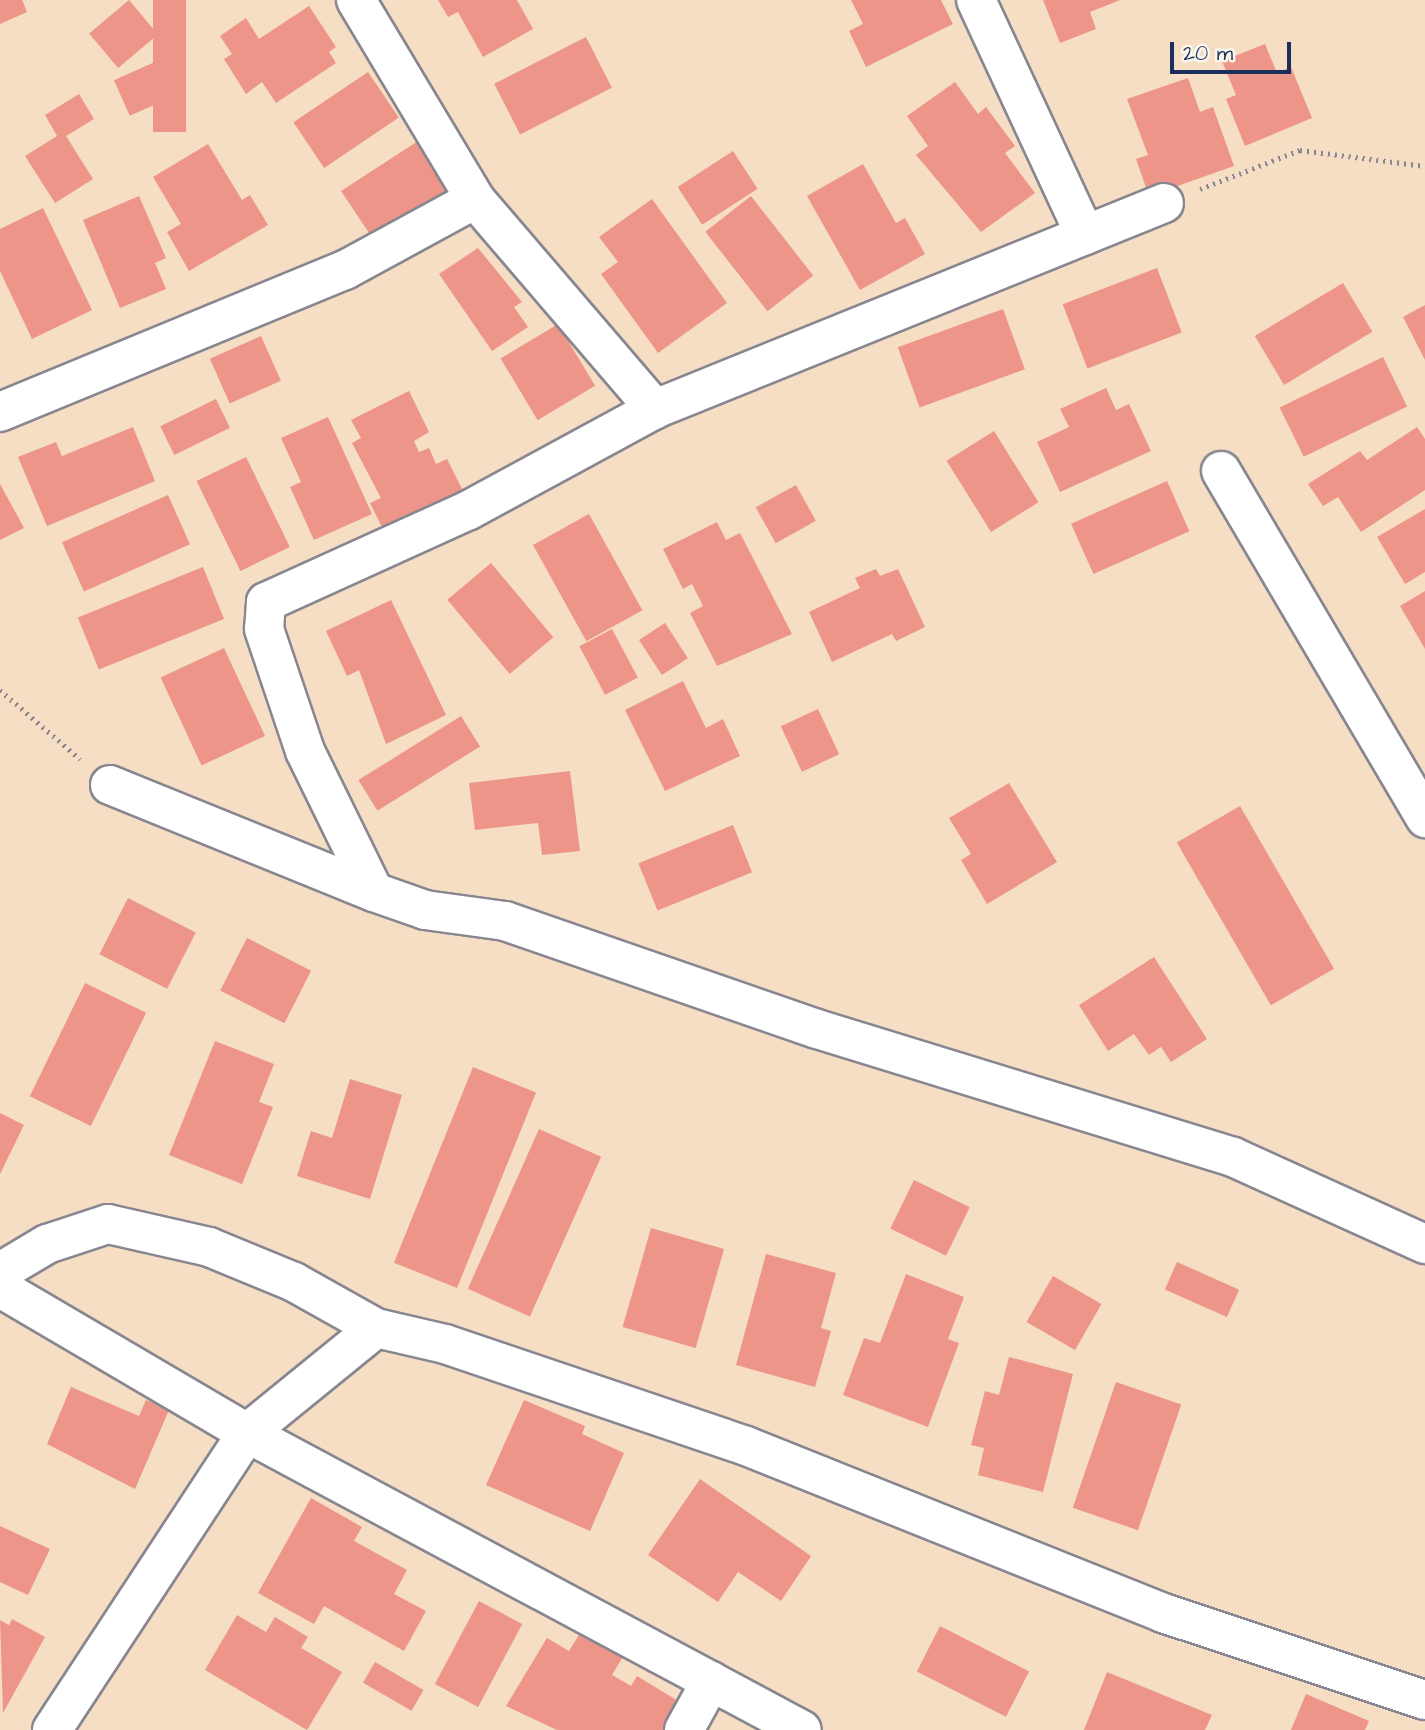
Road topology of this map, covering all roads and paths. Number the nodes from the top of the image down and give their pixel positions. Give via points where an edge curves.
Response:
1 (356, 0) edge
2 (976, 0) edge
3 (1425, 166) edge
4 (475, 199) junction
5 (1164, 203) joint
6 (1085, 235) junction
7 (655, 410) junction
8 (0, 412) edge
9 (1221, 471) dead end
10 (0, 690) edge
11 (110, 785) joint
12 (1425, 818) edge
13 (374, 892) junction
14 (1425, 1244) edge
15 (0, 1272) edge
16 (0, 1289) edge
17 (376, 1328) junction
18 (247, 1433) junction
19 (711, 1681) junction
20 (1425, 1700) edge
21 (52, 1730) edge
22 (684, 1730) edge
23 (802, 1730) edge

1 - 4 street
2 - 6 street
3 - 5 path via 1300,150
4 - 7 street
4 - 8 street via 345,270
5 - 6 street
6 - 7 street
7 - 13 street via 469,510 267,602 264,629 305,751
9 - 12 street
10 - 11 path
11 - 13 street
13 - 14 street via 425,910 505,920 817,1028 1233,1157
15 - 17 street via 47,1244 108,1224 209,1247 293,1282
16 - 18 street
17 - 18 street
17 - 20 street via 444,1344 746,1446 1163,1613
18 - 19 street
18 - 21 street
19 - 22 street
19 - 23 street

